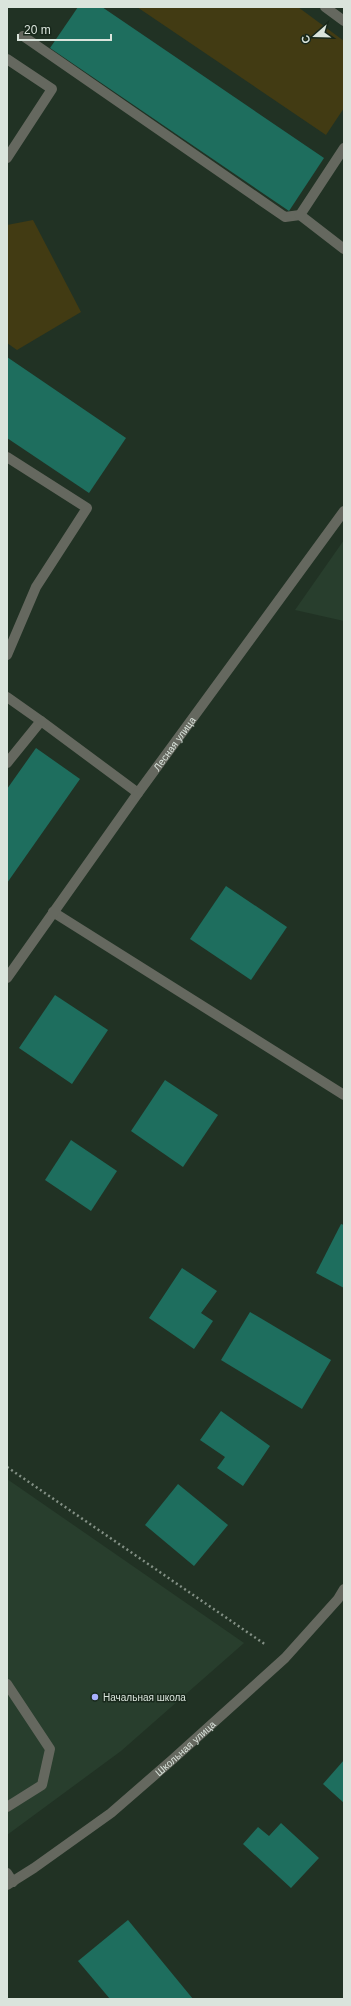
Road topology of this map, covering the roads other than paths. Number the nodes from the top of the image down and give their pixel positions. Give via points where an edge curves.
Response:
1 (325, 7) edge
2 (344, 21) edge
3 (23, 36) dead end
4 (7, 59) edge
5 (344, 148) edge
6 (7, 158) edge
7 (300, 215) junction
8 (344, 249) edge
9 (7, 457) edge
10 (344, 511) edge
11 (7, 655) edge
12 (7, 697) edge
13 (41, 721) junction
14 (7, 763) edge
15 (138, 793) junction
16 (53, 912) junction
17 (7, 978) edge
18 (344, 1094) edge
19 (344, 1589) edge
20 (7, 1684) edge
21 (7, 1808) edge
22 (9, 1880) edge

1 - 2 street
3 - 7 street via 285,217
4 - 6 street via 52,90
5 - 7 street
7 - 8 street
9 - 11 street via 87,508 36,587
10 - 15 street, Лесная улица
12 - 13 street
13 - 14 street
13 - 15 street
15 - 16 street, Лесная улица
16 - 17 street, Лесная улица
16 - 18 street
19 - 22 street, Школьная улица via 285,1658 111,1813
20 - 21 street via 50,1749 42,1785

